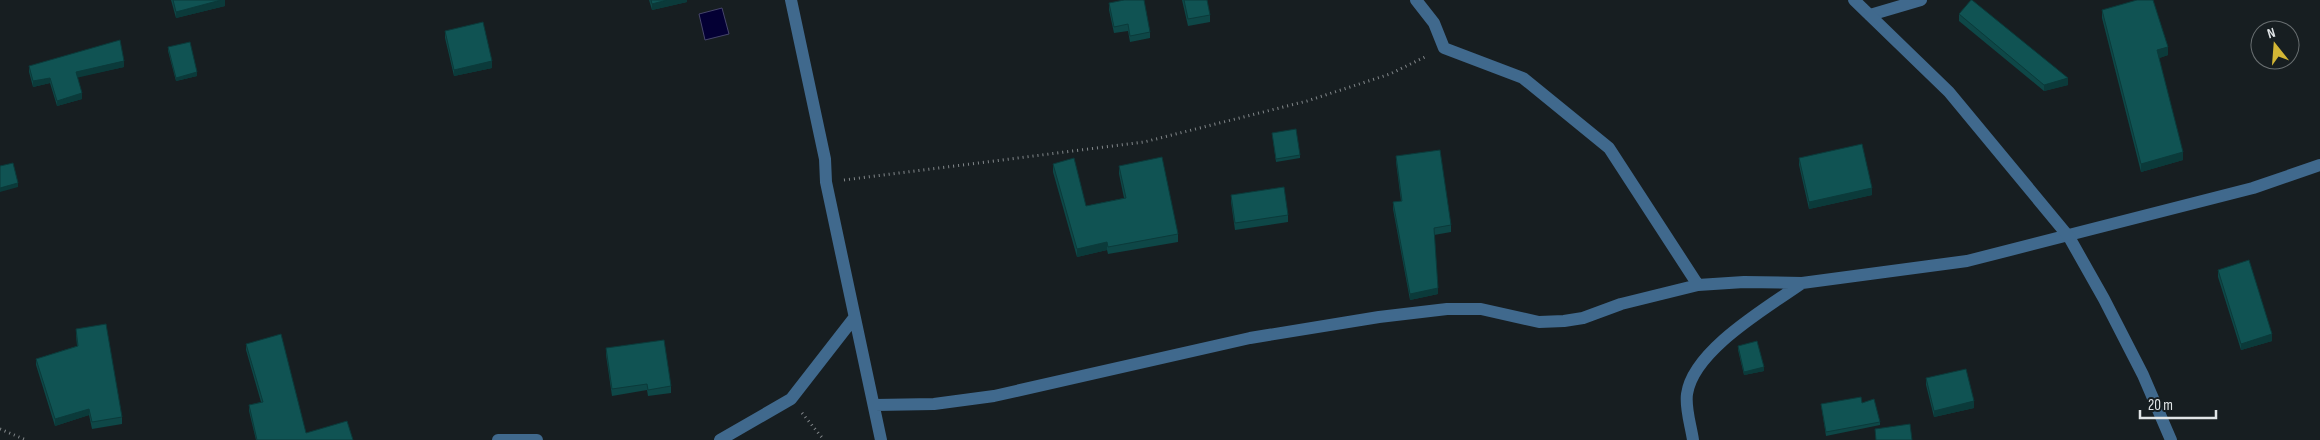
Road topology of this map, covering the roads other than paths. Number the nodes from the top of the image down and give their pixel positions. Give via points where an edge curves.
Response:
1 (791, 0) edge
2 (1416, 0) edge
3 (1854, 0) edge
4 (1921, 0) edge
5 (1870, 14) junction
6 (2320, 165) edge
7 (2069, 237) junction
8 (1802, 283) junction
9 (1698, 285) junction
10 (854, 318) junction
11 (875, 405) junction
12 (498, 440) edge
13 (537, 440) edge
14 (720, 440) edge
15 (881, 440) edge
16 (1692, 440) edge
17 (2171, 440) edge

1 - 10 street
2 - 9 street via 1434,24 1444,48 1522,78 1609,148
3 - 5 street
4 - 5 street
5 - 7 street via 1949,92
6 - 7 street via 2253,188
7 - 8 street via 1968,261
7 - 17 street via 2104,298
8 - 9 street
8 - 16 street via 1729,334 1694,374 1687,394
9 - 11 street via 1621,304 1583,318 1539,322 1503,312 1446,309 1250,338 994,396 934,404
10 - 11 street
10 - 14 street via 790,399
11 - 15 street
12 - 13 street

